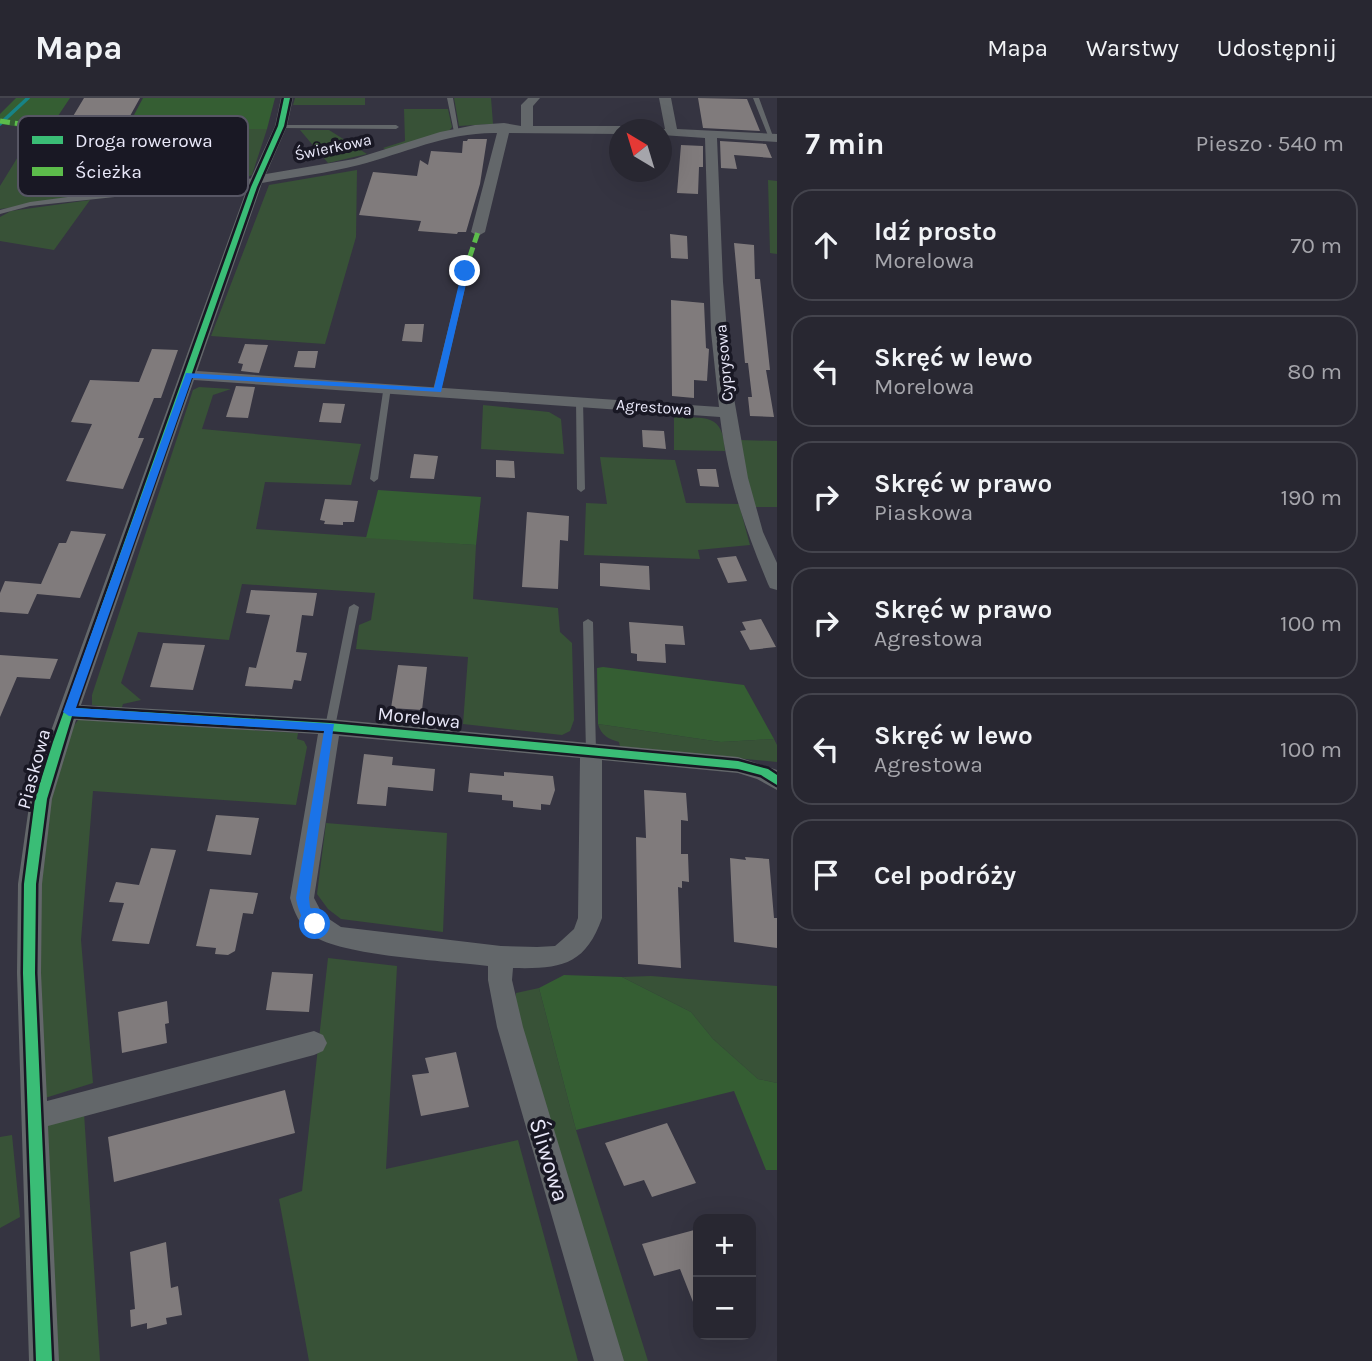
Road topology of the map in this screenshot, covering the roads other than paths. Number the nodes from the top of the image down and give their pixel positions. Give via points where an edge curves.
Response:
1 (287, 98) edge
2 (450, 98) edge
3 (534, 98) edge
4 (665, 98) edge
5 (756, 98) edge
6 (666, 119) edge
7 (281, 126) junction
8 (396, 127) dead end
9 (504, 127) junction
10 (527, 127) junction
11 (609, 130) edge
12 (457, 132) junction
13 (672, 132) edge
14 (711, 135) junction
15 (774, 138) edge
16 (257, 180) junction
17 (248, 181) edge
18 (96, 196) edge
19 (86, 197) joint
20 (0, 212) edge
21 (478, 232) dead end
22 (465, 271) dead end
23 (189, 375) junction
24 (387, 387) junction
25 (438, 390) junction
26 (579, 401) junction
27 (728, 412) junction
28 (374, 479) dead end
29 (581, 489) dead end
30 (777, 583) edge
31 (354, 607) dead end
32 (588, 622) dead end
33 (69, 712) junction
34 (330, 727) junction
35 (591, 752) junction
36 (770, 777) edge
37 (501, 957) junction
38 (314, 1043) dead end
39 (34, 1117) junction
40 (44, 1361) edge
41 (609, 1361) edge

1 - 7 street, Piaskowa
2 - 12 lane
3 - 10 street via 527,105
4 - 6 street
5 - 15 lane
7 - 8 lane
7 - 16 street, Piaskowa
9 - 10 street, Świerkowa
9 - 12 street, Świerkowa
9 - 21 street
10 - 11 street, Świerkowa
12 - 16 street, Świerkowa via 356,162
13 - 14 street
14 - 15 street
14 - 27 street, Cyprysowa
16 - 17 lane, Świerkowa
16 - 23 street, Piaskowa
18 - 19 lane, Świerkowa
19 - 20 lane, Świerkowa
22 - 25 lane
23 - 24 street, Agrestowa
23 - 33 street, Piaskowa
24 - 25 street, Agrestowa
24 - 28 lane
25 - 26 street, Agrestowa
26 - 27 street, Agrestowa
26 - 29 lane
27 - 30 street, Cyprysowa via 752,526
31 - 34 lane
32 - 35 lane
33 - 34 street, Morelowa
33 - 39 street, Piaskowa via 41,799 30,884
34 - 35 street, Morelowa
34 - 37 street via 302,898 309,918 339,937
35 - 36 street, Morelowa via 738,765
35 - 37 street via 592,893 584,935 559,956
37 - 41 street, Śliwowa via 500,980 510,1027
38 - 39 street
39 - 40 street, Piaskowa

